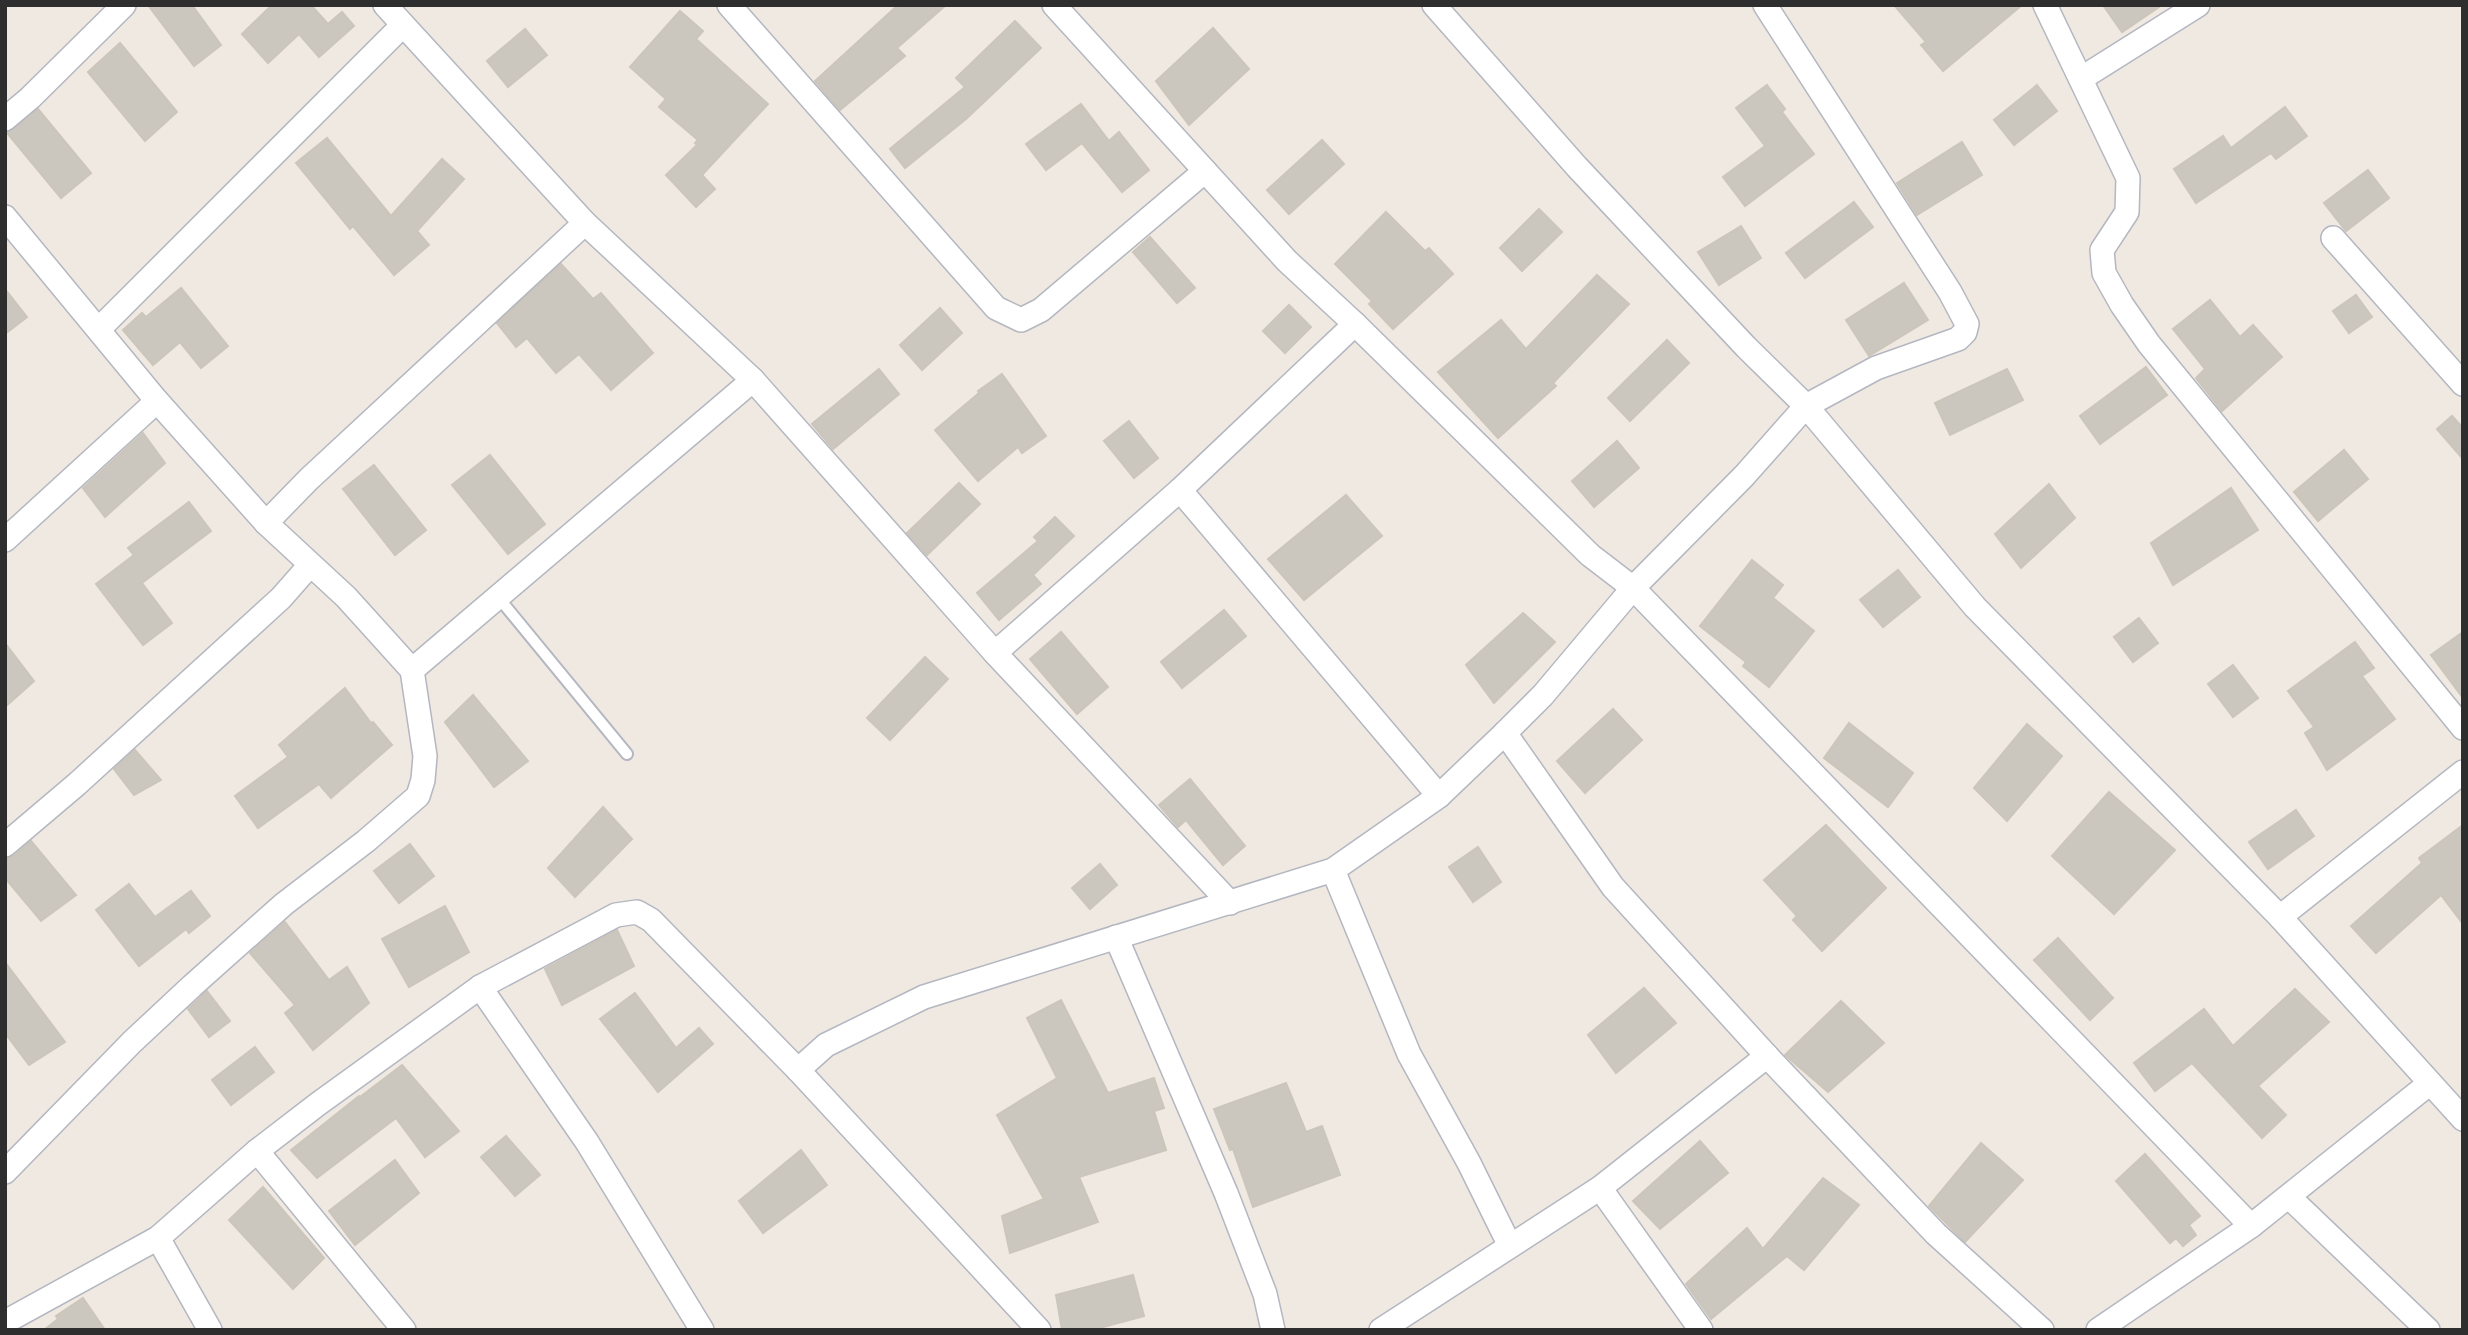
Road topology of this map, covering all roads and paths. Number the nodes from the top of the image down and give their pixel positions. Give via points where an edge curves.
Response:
1 (124, 5) edge
2 (385, 5) edge
3 (729, 5) edge
4 (1054, 5) edge
5 (1434, 5) edge
6 (1766, 5) edge
7 (2045, 5) edge
8 (2198, 5) edge
9 (403, 25) junction
10 (2082, 78) junction
11 (5, 120) edge
12 (1205, 171) junction
13 (5, 217) edge
14 (585, 223) junction
15 (2333, 238) dead end
16 (1355, 324) junction
17 (99, 329) junction
18 (753, 380) junction
19 (2463, 384) edge
20 (157, 401) junction
21 (1807, 406) junction
22 (1180, 490) junction
23 (266, 523) junction
24 (5, 540) edge
25 (310, 565) junction
26 (1633, 588) junction
27 (498, 597) junction
28 (995, 653) junction
29 (412, 670) junction
30 (2463, 728) edge
31 (1505, 733) junction
32 (627, 754) dead end
33 (2463, 772) edge
34 (1439, 796) junction
35 (5, 845) edge
36 (1333, 870) junction
37 (1230, 903) junction
38 (2280, 917) junction
39 (1116, 937) junction
40 (481, 987) junction
41 (1766, 1056) junction
42 (798, 1070) junction
43 (2430, 1083) junction
44 (2463, 1119) edge
45 (257, 1151) junction
46 (5, 1172) edge
47 (1600, 1188) junction
48 (2289, 1197) junction
49 (2251, 1226) junction
50 (158, 1238) junction
51 (1510, 1246) junction
52 (5, 1322) edge
53 (210, 1330) edge
54 (404, 1330) edge
55 (702, 1330) edge
56 (1039, 1330) edge
57 (1273, 1330) edge
58 (1381, 1330) edge
59 (1701, 1330) edge
60 (2042, 1330) edge
61 (2098, 1330) edge
62 (2428, 1330) edge

1 - 11 street
2 - 9 street
3 - 12 street via 996,308 1021,320 1041,310
4 - 12 street
5 - 21 street via 1587,177
6 - 21 street via 1967,324 1958,339 1876,368
7 - 10 street
8 - 10 street
9 - 14 street
9 - 17 street
10 - 30 street via 2128,178 2127,212 2102,250 2104,272 2122,305
12 - 16 street via 1287,261
13 - 17 street
14 - 18 street
14 - 23 street
15 - 19 street
16 - 22 street
16 - 26 street via 1590,555
17 - 20 street
18 - 27 street
18 - 28 street
20 - 23 street
20 - 24 street
21 - 26 street
21 - 38 street via 1975,607
22 - 28 street
22 - 34 street
23 - 25 street
25 - 29 street
25 - 35 street via 281,598
26 - 31 street
26 - 49 street
27 - 29 street
27 - 32 lane
28 - 37 street
29 - 46 street via 425,756 418,796 284,904 192,986
31 - 34 street
31 - 41 street via 1613,887
33 - 38 street
34 - 36 street
36 - 37 street
36 - 51 street via 1409,1054
37 - 39 street
38 - 43 street
39 - 42 street via 924,997 826,1045
39 - 57 street via 1226,1193 1265,1294
40 - 42 street via 616,915 637,912 651,920
40 - 45 street
40 - 55 street via 587,1142
41 - 47 street
41 - 60 street via 1936,1234
42 - 56 street
43 - 44 street
43 - 48 street
45 - 50 street
45 - 54 street
47 - 51 street
47 - 59 street
48 - 49 street
48 - 62 street
49 - 61 street
50 - 52 street
50 - 53 street
51 - 58 street

